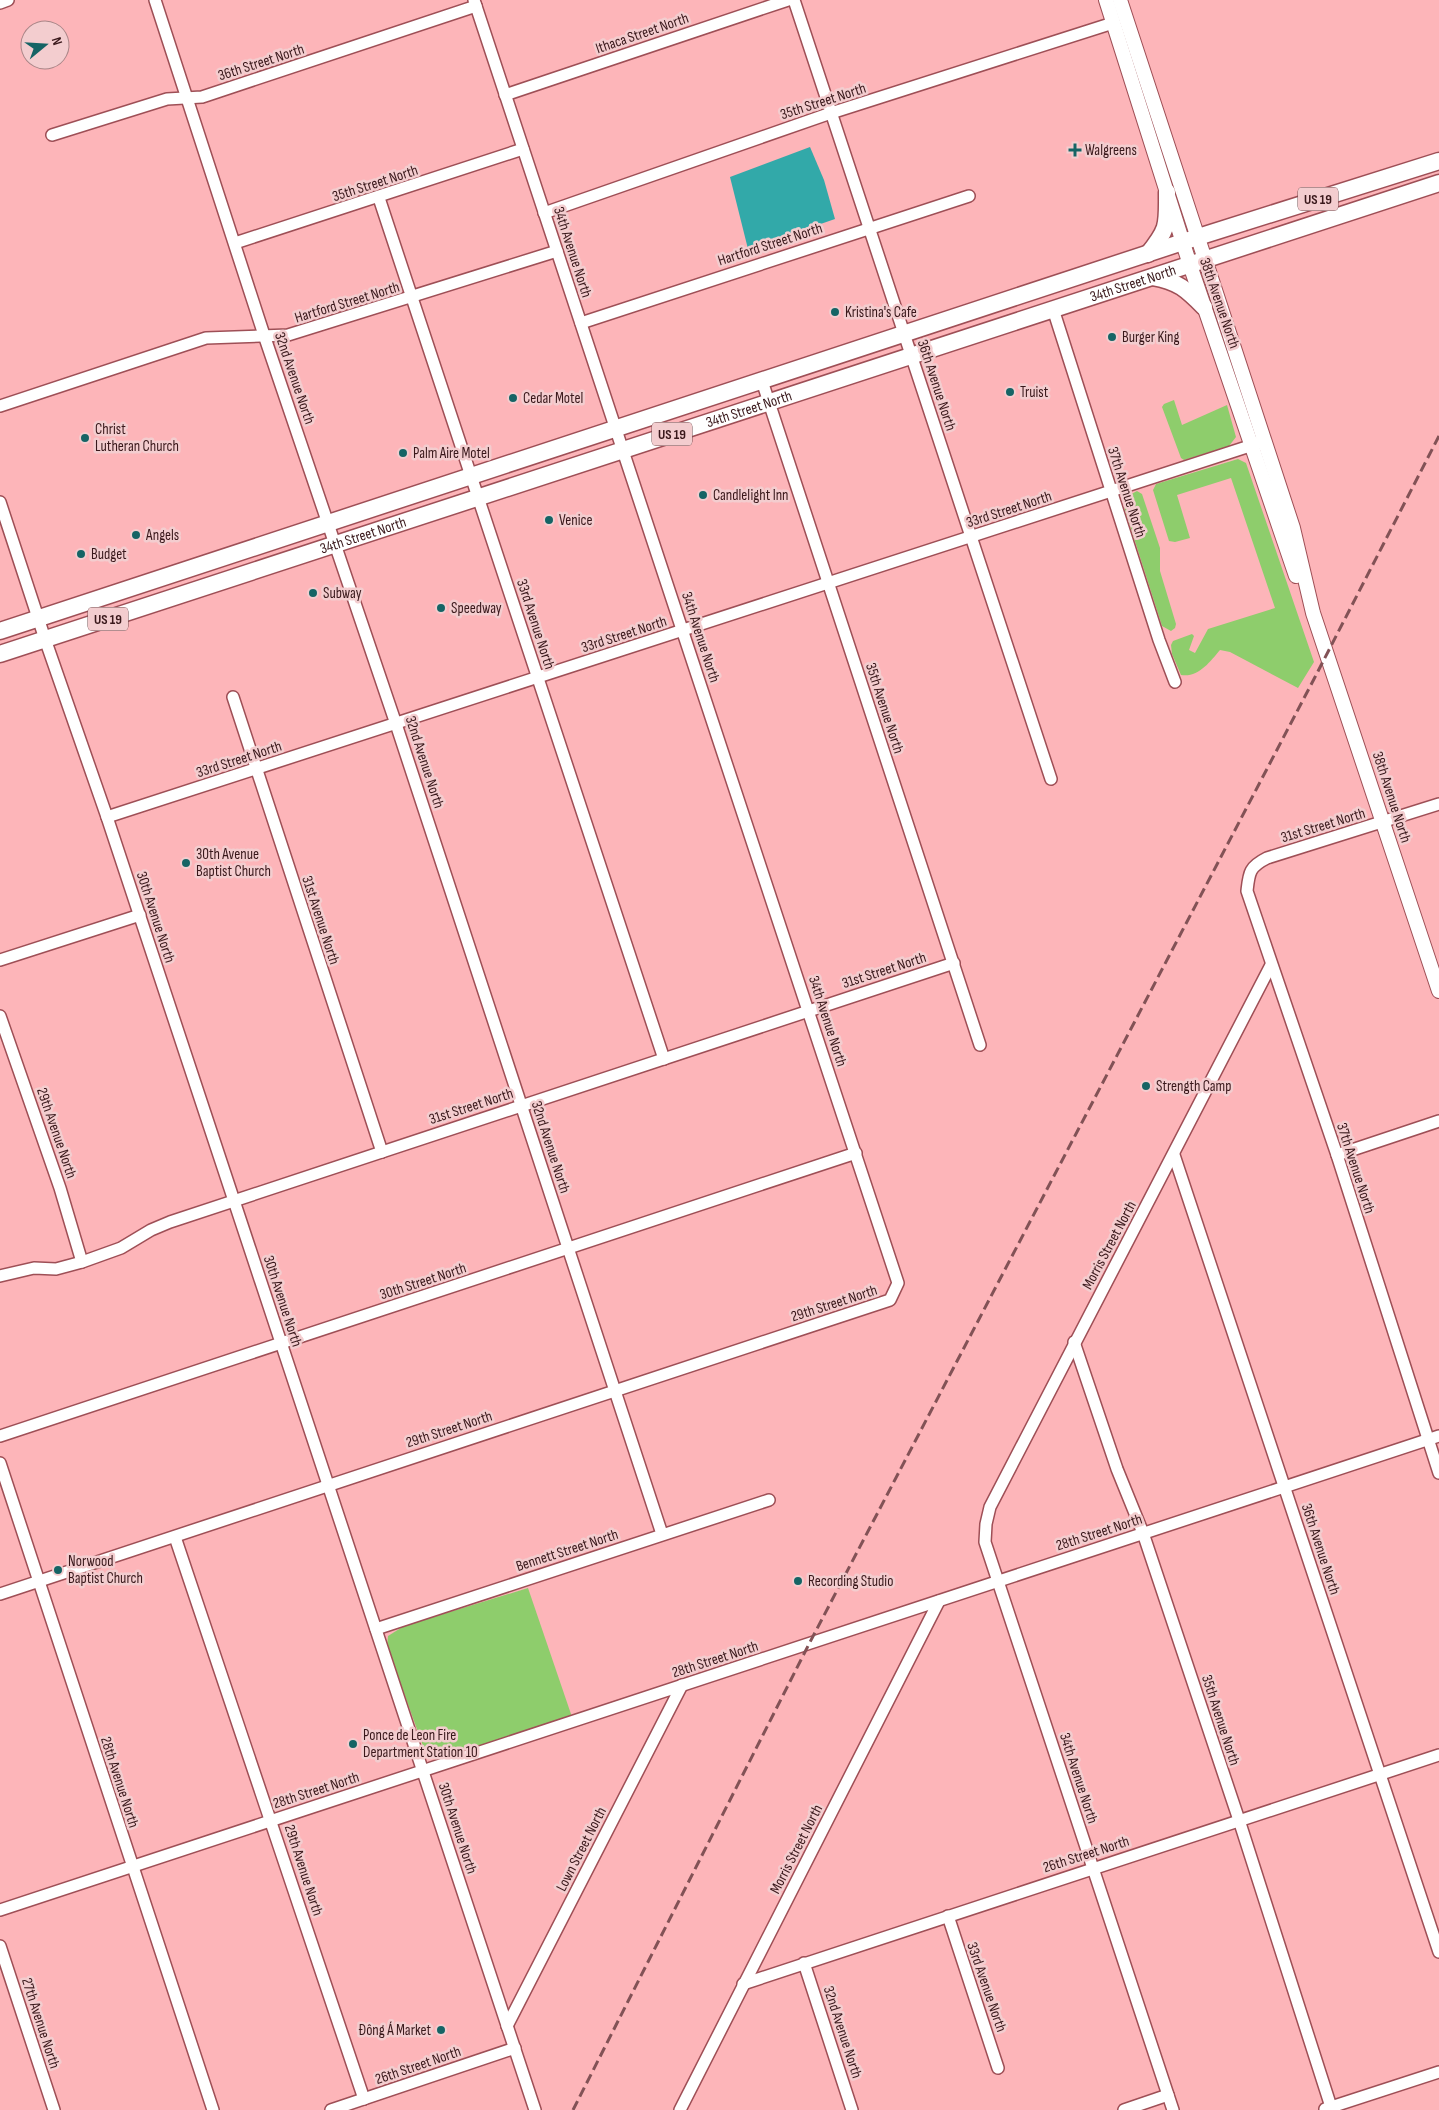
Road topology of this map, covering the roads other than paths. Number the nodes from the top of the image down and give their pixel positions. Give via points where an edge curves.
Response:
1 (8, 0) edge
2 (155, 0) edge
3 (788, 0) edge
4 (794, 0) edge
5 (1106, 0) edge
6 (1120, 0) edge
7 (0, 2) edge
8 (475, 3) edge
9 (1113, 23) junction
10 (506, 95) junction
11 (186, 98) junction
12 (831, 113) junction
13 (52, 135) dead end
14 (523, 149) junction
15 (1439, 161) edge
16 (1439, 183) edge
17 (1167, 192) junction
18 (969, 196) dead end
19 (379, 198) junction
20 (544, 213) junction
21 (870, 227) junction
22 (1190, 240) junction
23 (234, 243) junction
24 (556, 251) junction
25 (1148, 254) junction
26 (1206, 259) junction
27 (1190, 265) junction
28 (1151, 277) junction
29 (1046, 288) junction
30 (413, 298) junction
31 (1204, 307) junction
32 (1053, 309) junction
33 (581, 323) junction
34 (996, 328) junction
35 (904, 334) junction
36 (264, 335) junction
37 (911, 355) junction
38 (762, 381) junction
39 (768, 402) junction
40 (0, 406) edge
41 (615, 429) junction
42 (1265, 442) junction
43 (1251, 446) junction
44 (621, 450) junction
45 (472, 476) junction
46 (1111, 492) junction
47 (478, 497) junction
48 (0, 502) edge
49 (328, 524) junction
50 (971, 537) junction
51 (335, 544) junction
52 (190, 569) junction
53 (828, 584) junction
54 (197, 590) junction
55 (1313, 613) junction
56 (38, 618) junction
57 (683, 630) junction
58 (0, 631) edge
59 (45, 640) junction
60 (0, 654) edge
61 (538, 678) junction
62 (1175, 682) dead end
63 (233, 697) dead end
64 (396, 724) junction
65 (256, 769) junction
66 (1051, 779) dead end
67 (1439, 804) edge
68 (107, 817) junction
69 (1384, 823) junction
70 (1249, 873) joint
71 (140, 915) junction
72 (0, 960) edge
73 (954, 963) junction
74 (1271, 965) junction
75 (1439, 991) edge
76 (808, 1011) junction
77 (0, 1016) edge
78 (980, 1045) dead end
79 (664, 1059) junction
80 (522, 1105) junction
81 (1439, 1121) edge
82 (382, 1152) junction
83 (856, 1153) junction
84 (1174, 1155) junction
85 (1337, 1155) junction
86 (234, 1201) junction
87 (568, 1248) junction
88 (82, 1262) junction
89 (0, 1276) edge
90 (898, 1283) joint
91 (1074, 1342) junction
92 (282, 1344) junction
93 (615, 1390) junction
94 (0, 1436) edge
95 (1433, 1438) edge
96 (0, 1463) edge
97 (1439, 1473) edge
98 (328, 1485) junction
99 (1285, 1487) junction
100 (769, 1500) dead end
101 (662, 1534) junction
102 (1143, 1534) junction
103 (175, 1537) junction
104 (985, 1542) joint
105 (39, 1581) junction
106 (998, 1581) junction
107 (0, 1594) edge
108 (938, 1601) junction
109 (376, 1629) junction
110 (682, 1685) junction
111 (1439, 1755) edge
112 (423, 1770) junction
113 (1380, 1775) junction
114 (272, 1820) junction
115 (1239, 1820) junction
116 (132, 1866) junction
117 (1093, 1868) junction
118 (0, 1910) edge
119 (948, 1916) junction
120 (0, 1946) edge
121 (1439, 1952) edge
122 (804, 1964) junction
123 (743, 1984) junction
124 (507, 2026) junction
125 (515, 2048) junction
126 (998, 2068) dead end
127 (1439, 2072) edge
128 (1168, 2095) junction
129 (364, 2099) junction
130 (1329, 2109) edge
131 (54, 2110) edge
132 (214, 2110) edge
133 (331, 2110) edge
134 (535, 2110) edge
135 (680, 2110) edge
136 (852, 2110) edge
137 (1124, 2110) edge
138 (1173, 2110) edge

1 - 7 street
2 - 11 street, 32nd Avenue North
3 - 10 street, Ithaca Street North
4 - 12 street, 36th Avenue North
5 - 9 main road, 38th Avenue North
6 - 22 main road, 38th Avenue North
8 - 10 street, 34th Avenue North
8 - 11 street, 36th Street North via 202,96
9 - 12 street, 35th Street North
9 - 17 main road, 38th Avenue North
10 - 14 street, 34th Avenue North
11 - 13 street, 36th Street North via 167,98
11 - 23 street, 32nd Avenue North
12 - 20 street, 35th Street North
12 - 21 street, 36th Avenue North
14 - 19 street, 35th Street North
14 - 20 street, 34th Avenue North
15 - 22 highway, 34th Street North / US 19
16 - 26 highway, 34th Street North / US 19
17 - 22 main road, 38th Avenue North
17 - 25 highway via 1164,232
18 - 21 street, Hartford Street North
19 - 23 street, 35th Street North
19 - 30 street, 33rd Avenue North
20 - 24 street, 34th Avenue North
21 - 33 street, Hartford Street North
21 - 35 street, 36th Avenue North
22 - 25 highway, 34th Street North / US 19
22 - 26 main road, 38th Avenue North
22 - 27 main road, 38th Avenue North
23 - 36 street, 32nd Avenue North
24 - 30 street, Hartford Street North
24 - 33 street, 34th Avenue North
25 - 29 highway, 34th Street North / US 19
26 - 27 highway, 34th Street North / US 19
26 - 42 main road, 38th Avenue North
27 - 28 highway, 34th Street North / US 19
27 - 31 main road, 38th Avenue North
28 - 31 highway via 1181,286
28 - 32 highway, 34th Street North / US 19
29 - 34 highway via 1034,305 1001,320
29 - 35 highway, 34th Street North / US 19
30 - 36 street, Hartford Street North via 288,335
30 - 45 street, 33rd Avenue North
31 - 43 main road, 38th Avenue North
32 - 34 highway, 34th Street North / US 19
32 - 46 street, 37th Avenue North
33 - 41 street, 34th Avenue North
34 - 37 highway, 34th Street North / US 19
35 - 37 street, 36th Avenue North
35 - 38 highway, 34th Street North / US 19
36 - 40 street, Hartford Street North via 206,338
36 - 49 street, 32nd Avenue North
37 - 39 highway, 34th Street North / US 19
37 - 50 street, 36th Avenue North
38 - 39 street, 35th Avenue North
38 - 41 highway, 34th Street North / US 19
39 - 44 highway, 34th Street North / US 19
39 - 53 street, 35th Avenue North
41 - 44 street, 34th Avenue North
41 - 45 highway, 34th Street North / US 19
42 - 43 street, 33rd Street North
42 - 55 main road, 38th Avenue North via 1293,528
43 - 46 street, 33rd Street North
43 - 55 main road, 38th Avenue North
44 - 47 highway, 34th Street North / US 19
44 - 57 street, 34th Avenue North
45 - 47 street, 33rd Avenue North
45 - 49 highway, 34th Street North / US 19
46 - 50 street, 33rd Street North
46 - 62 street, 37th Avenue North
47 - 51 highway, 34th Street North / US 19
47 - 61 street, 33rd Avenue North
48 - 56 street, 30th Avenue North
49 - 51 street, 32nd Avenue North
49 - 52 highway, 34th Street North / US 19
50 - 53 street, 33rd Street North
50 - 66 street, 36th Avenue North
51 - 54 highway, 34th Street North / US 19
51 - 64 street, 32nd Avenue North
52 - 54 street
52 - 56 highway, 34th Street North / US 19
53 - 57 street, 33rd Street North
53 - 73 street, 35th Avenue North
54 - 59 highway, 34th Street North / US 19
55 - 69 main road, 38th Avenue North
56 - 58 highway, 34th Street North / US 19
56 - 59 street, 30th Avenue North
57 - 61 street, 33rd Street North
57 - 76 street, 34th Avenue North
59 - 60 highway, 34th Street North / US 19
59 - 68 street, 30th Avenue North
61 - 64 street, 33rd Street North
61 - 79 street, 33rd Avenue North
63 - 65 street, 31st Avenue North
64 - 65 street, 33rd Street North
64 - 80 street, 32nd Avenue North
65 - 68 street, 33rd Street North
65 - 82 street, 31st Avenue North
67 - 69 street, 31st Street North
68 - 71 street, 30th Avenue North
69 - 70 street, 31st Street North via 1267,858 1256,863
69 - 75 main road, 38th Avenue North
70 - 74 street, 37th Avenue North via 1247,891
71 - 72 street
71 - 86 street, 30th Avenue North
73 - 76 street, 31st Street North
73 - 78 street, 35th Avenue North
74 - 84 street, Morris Street North
74 - 85 street, 37th Avenue North
76 - 79 street, 31st Street North
76 - 83 street, 34th Avenue North
77 - 88 street, 29th Avenue North via 60,1188
79 - 80 street, 31st Street North
80 - 82 street, 31st Street North
80 - 87 street, 32nd Avenue North
81 - 85 street
82 - 86 street, 31st Street North
83 - 87 street, 30th Street North
83 - 90 street, 34th Avenue North
84 - 91 street, Morris Street North
84 - 99 street, 36th Avenue North
85 - 95 street, 37th Avenue North
86 - 88 street, 31st Street North via 170,1222 121,1248
86 - 92 street, 30th Avenue North
87 - 92 street, 30th Street North
87 - 93 street, 32nd Avenue North
88 - 89 street, 31st Street North via 56,1269 34,1268
90 - 93 street, 29th Street North via 890,1300
91 - 102 street, 35th Avenue North
91 - 104 street, Morris Street North via 990,1507
92 - 94 street, 30th Street North
92 - 98 street, 30th Avenue North
93 - 98 street, 29th Street North
93 - 101 street, 32nd Avenue North
95 - 97 street, 37th Avenue North
95 - 99 street, 28th Street North
96 - 105 street, 28th Avenue North
98 - 103 street, 29th Street North
98 - 109 street, 30th Avenue North
99 - 102 street, 28th Street North
99 - 113 street, 36th Avenue North
100 - 101 street, Bennett Street North
101 - 109 street, Bennett Street North
102 - 106 street, 28th Street North
102 - 115 street, 35th Avenue North
103 - 105 street, 29th Street North
103 - 114 street, 29th Avenue North
104 - 106 street, 34th Avenue North
105 - 107 street, 29th Street North
105 - 116 street, 28th Avenue North
106 - 108 street, 28th Street North
106 - 117 street, 34th Avenue North
108 - 110 street, 28th Street North
108 - 123 street, Morris Street North
109 - 112 street, 30th Avenue North
110 - 112 street, 28th Street North
110 - 124 street, Lown Street North
111 - 113 street, 26th Street North
112 - 114 street, 28th Street North
112 - 124 street, 30th Avenue North
113 - 115 street, 26th Street North
113 - 121 street, 36th Avenue North
114 - 116 street, 28th Street North
114 - 129 street, 29th Avenue North
115 - 117 street, 26th Street North
115 - 130 street, 35th Avenue North
116 - 118 street, 28th Street North
116 - 132 street, 28th Avenue North
117 - 119 street, 26th Street North
117 - 128 street, 34th Avenue North
119 - 122 street, 26th Street North
119 - 126 street, 33rd Avenue North
120 - 131 street, 27th Avenue North
122 - 123 street, 26th Street North
122 - 136 street, 32nd Avenue North
123 - 135 street, Morris Street North
124 - 125 street, 30th Avenue North
125 - 129 street, 26th Street North
125 - 134 street, 30th Avenue North
127 - 130 street
128 - 137 street
128 - 138 street, 34th Avenue North
129 - 133 street, 26th Street North

